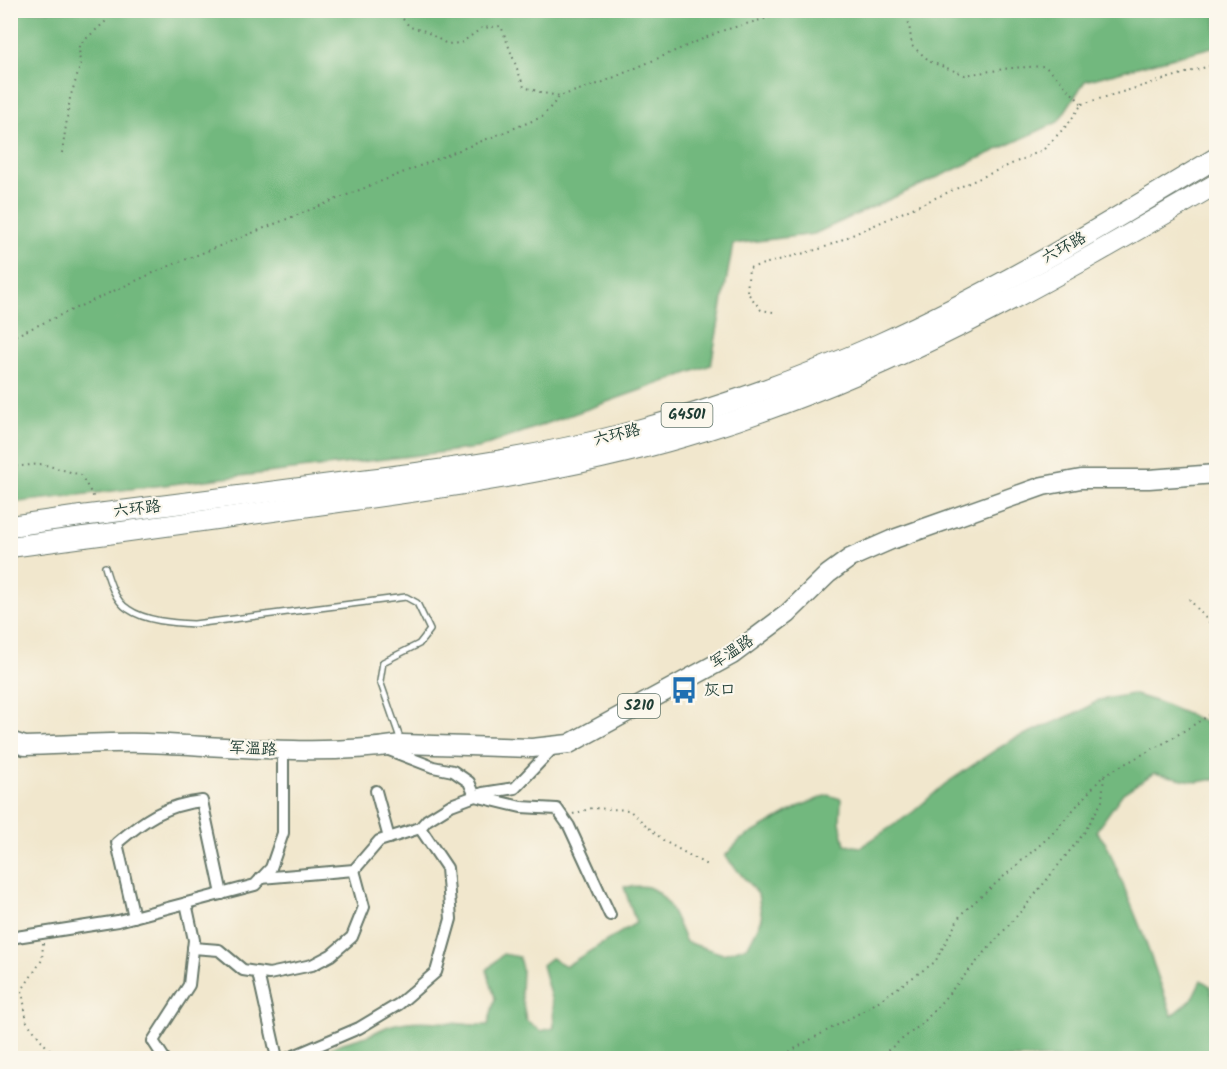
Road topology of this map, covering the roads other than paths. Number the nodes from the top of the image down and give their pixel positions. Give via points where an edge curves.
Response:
1 (1216, 158) edge
2 (1216, 184) edge
3 (1216, 474) edge
4 (10, 526) edge
5 (10, 547) edge
6 (105, 567) dead end
7 (10, 741) edge
8 (402, 744) junction
9 (381, 747) junction
10 (554, 747) junction
11 (283, 750) junction
12 (376, 791) dead end
13 (475, 796) junction
14 (420, 828) junction
15 (389, 838) junction
16 (354, 870) junction
17 (261, 878) junction
18 (222, 894) junction
19 (186, 903) junction
20 (610, 915) dead end
21 (134, 917) junction
22 (10, 938) edge
23 (193, 948) junction
24 (258, 973) junction
25 (164, 1059) edge
26 (277, 1059) edge
27 (289, 1059) edge

1 - 4 highway, 六环路 / G4501, bridge via 1025,270 880,343 806,375 625,434 532,455 437,470 100,507 81,516
2 - 5 highway, 六环路 / G4501, bridge via 1015,299 884,363 708,430 536,472
3 - 10 main road, 军温路 / S210 via 1081,479 1043,486 891,540 850,558 787,614 732,655 569,744
6 - 8 lane via 112,589 127,609 161,622 194,624 406,597 417,603 430,630 419,644 383,662 380,681
7 - 11 main road, 军温路 / S210 via 25,746 143,743
8 - 9 main road, 军温路 / S210
8 - 10 main road, 军温路 / S210
9 - 11 main road, 军温路 / S210
9 - 13 street via 453,771 469,782
10 - 13 street via 515,788
11 - 17 street via 283,833 271,868
12 - 15 street
13 - 14 street via 451,804
13 - 20 street via 521,807 556,809 569,826
14 - 15 street
14 - 27 street via 447,868 451,919 436,972 399,1004 359,1028
15 - 16 street via 378,841
16 - 17 street
16 - 24 street via 364,907 352,937 312,965
17 - 18 street via 255,885
18 - 19 street
18 - 21 street via 202,801 180,803 143,821 117,843
19 - 21 street
19 - 23 street
21 - 22 street
23 - 24 street via 219,950 243,970
23 - 25 street via 189,985 153,1041
24 - 26 street

